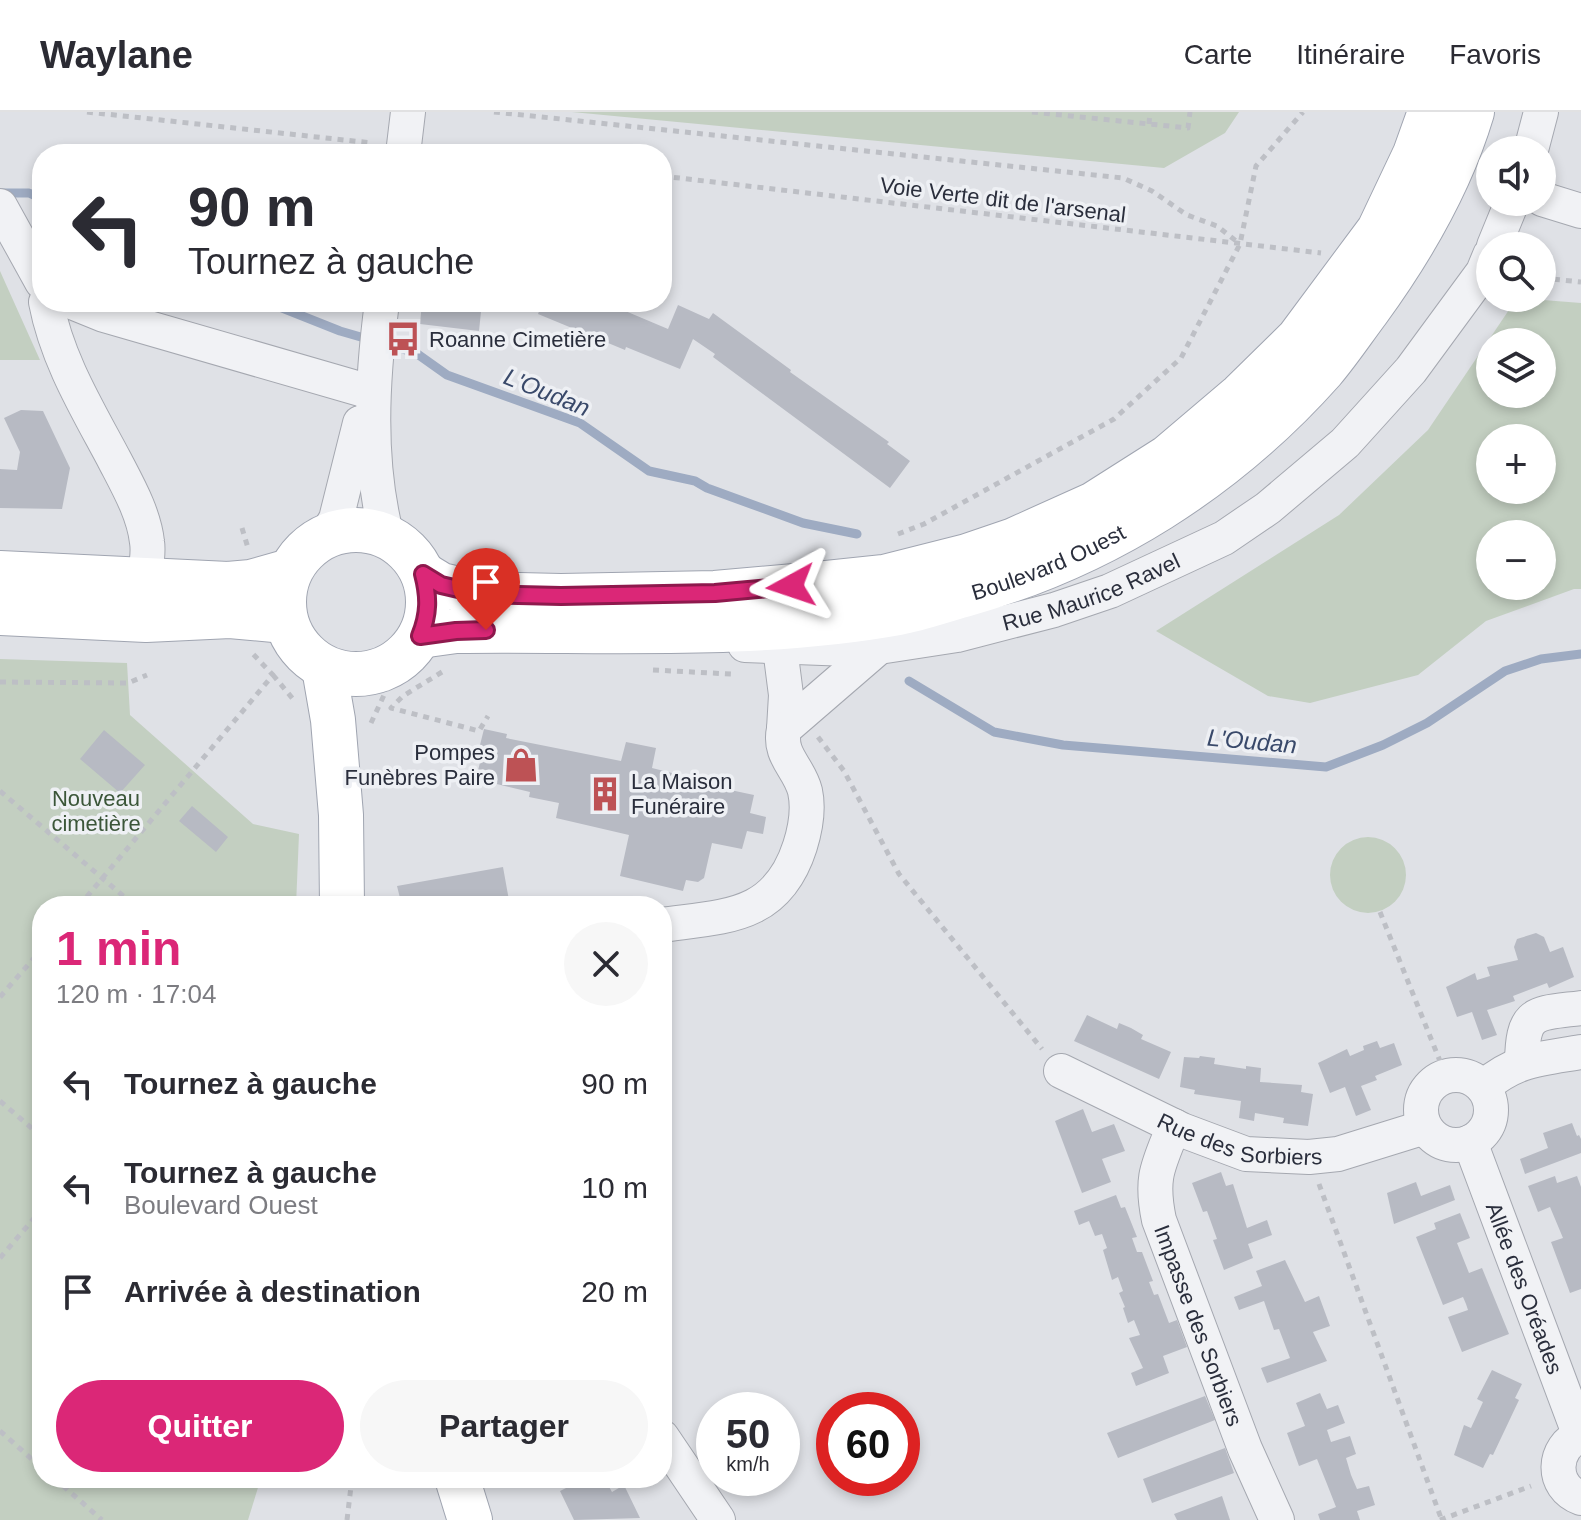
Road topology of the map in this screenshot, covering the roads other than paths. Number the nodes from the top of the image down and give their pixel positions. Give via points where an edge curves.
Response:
1 (408, 112) edge
2 (1430, 112) edge
3 (1472, 112) edge
4 (1541, 112) edge
5 (1535, 136) edge
6 (391, 144) edge
7 (1556, 203) edge
8 (2, 211) edge
9 (1581, 211) edge
10 (32, 264) edge
11 (1476, 282) edge
12 (48, 312) edge
13 (97, 312) edge
14 (381, 314) edge
15 (370, 380) junction
16 (326, 536) junction
17 (387, 537) junction
18 (290, 571) junction
19 (0, 573) edge
20 (423, 574) junction
21 (144, 579) junction
22 (575, 607) junction
23 (0, 613) edge
24 (285, 621) junction
25 (879, 647) junction
26 (398, 656) junction
27 (782, 661) junction
28 (324, 668) junction
29 (792, 723) junction
30 (341, 815) junction
31 (342, 896) edge
32 (672, 923) edge
33 (1581, 1008) edge
34 (1581, 1052) edge
35 (1522, 1062) junction
36 (1061, 1071) road end
37 (1483, 1087) junction
38 (1174, 1126) junction
39 (1425, 1127) junction
40 (1470, 1142) junction
41 (1580, 1435) edge
42 (672, 1452) edge
43 (1570, 1487) edge
44 (460, 1488) edge
45 (470, 1520) edge
46 (718, 1520) edge
47 (1277, 1520) edge

1 - 6 street
2 - 22 main road, Boulevard Ouest via 1379,230 1298,339 1168,457 1094,504 1014,540 884,577
3 - 22 main road, Boulevard Ouest via 1402,263 1325,368 1221,467 1146,519 1011,582 899,613 790,626
4 - 5 street
7 - 9 street
8 - 10 street
11 - 25 street, Rue Maurice Ravel via 1411,370 1345,443 1224,538 1110,591 1054,610 957,635
12 - 21 street via 65,365 143,523
13 - 15 street
14 - 15 street
15 - 16 street via 348,477
15 - 17 street via 375,481
16 - 17 main road via 366,530
16 - 18 main road via 309,546
17 - 20 main road via 408,550
18 - 21 main road via 228,584
18 - 24 main road via 284,586
19 - 21 main road
20 - 22 main road, Boulevard Ouest via 441,585 480,594
20 - 26 main road via 428,609
22 - 26 main road, Boulevard Ouest via 456,631
22 - 27 street, Rue Maurice Ravel
23 - 24 main road
24 - 28 main road via 295,643
25 - 27 street, Rue Maurice Ravel
25 - 29 street
26 - 28 main road via 360,675
26 - 30 main road via 357,722
27 - 29 street
28 - 30 main road
29 - 32 street via 781,742 805,792 805,828 792,869 767,901 735,914
30 - 31 main road
33 - 35 street via 1531,1019 1522,1032
34 - 35 street
35 - 37 street
36 - 38 street, Rue des Sorbiers
37 - 39 street via 1461,1074 1436,1080 1421,1101
37 - 40 street via 1491,1111 1488,1124
38 - 39 street, Rue des Sorbiers via 1246,1154 1309,1157 1338,1154
38 - 47 street, Impasse des Sorbiers via 1155,1175 1159,1220
39 - 40 street via 1444,1143
40 - 41 street, Allée des Oréades
41 - 43 street, Allée des Oréades via 1557,1462
42 - 46 street
44 - 45 main road

